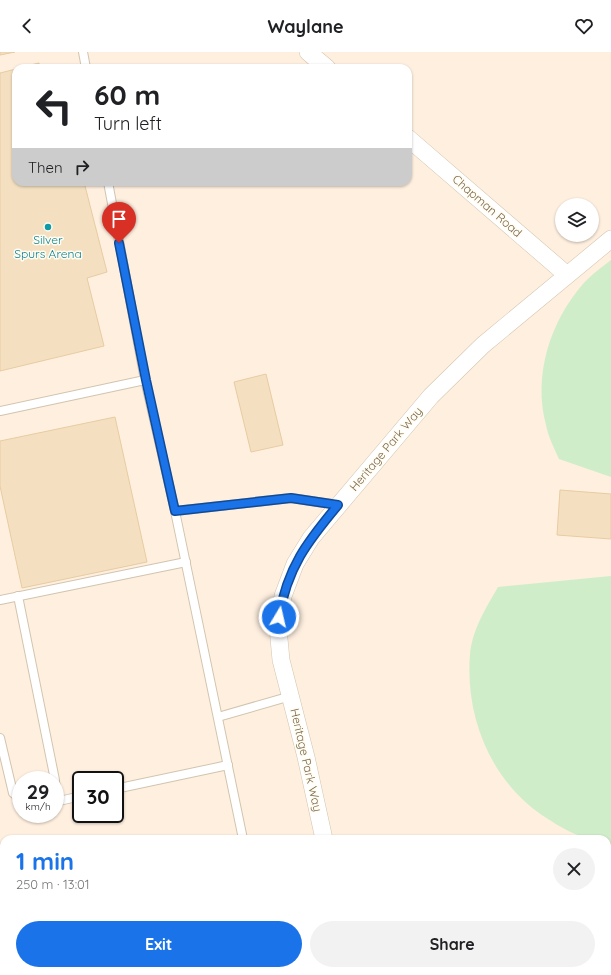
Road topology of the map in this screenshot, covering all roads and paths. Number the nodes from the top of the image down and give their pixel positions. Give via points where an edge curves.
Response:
1 (83, 52) edge
2 (308, 52) edge
3 (85, 64) edge
4 (322, 64) edge
5 (412, 141) edge
6 (109, 186) edge
7 (611, 239) edge
8 (567, 275) junction
9 (146, 380) junction
10 (0, 411) edge
11 (338, 505) junction
12 (175, 511) junction
13 (186, 562) junction
14 (18, 596) junction
15 (0, 600) edge
16 (291, 696) junction
17 (218, 717) junction
18 (0, 738) edge
19 (228, 765) junction
20 (53, 771) edge
21 (124, 787) edge
22 (12, 789) edge
23 (242, 835) edge
24 (323, 835) edge

1 - 3 lane
2 - 4 street
5 - 8 street, Chapman Road
6 - 9 lane
7 - 8 street, Heritage Park Way
8 - 11 street, Heritage Park Way via 483,345 431,396
9 - 10 lane
9 - 12 lane
11 - 12 lane via 291,498
11 - 16 street, Heritage Park Way via 311,538 295,564 283,596 278,628 281,660
12 - 13 lane
13 - 14 lane
13 - 17 lane
14 - 15 lane
14 - 20 lane
16 - 17 lane
16 - 24 street, Heritage Park Way
17 - 19 lane
18 - 22 lane
19 - 21 lane
19 - 23 lane

